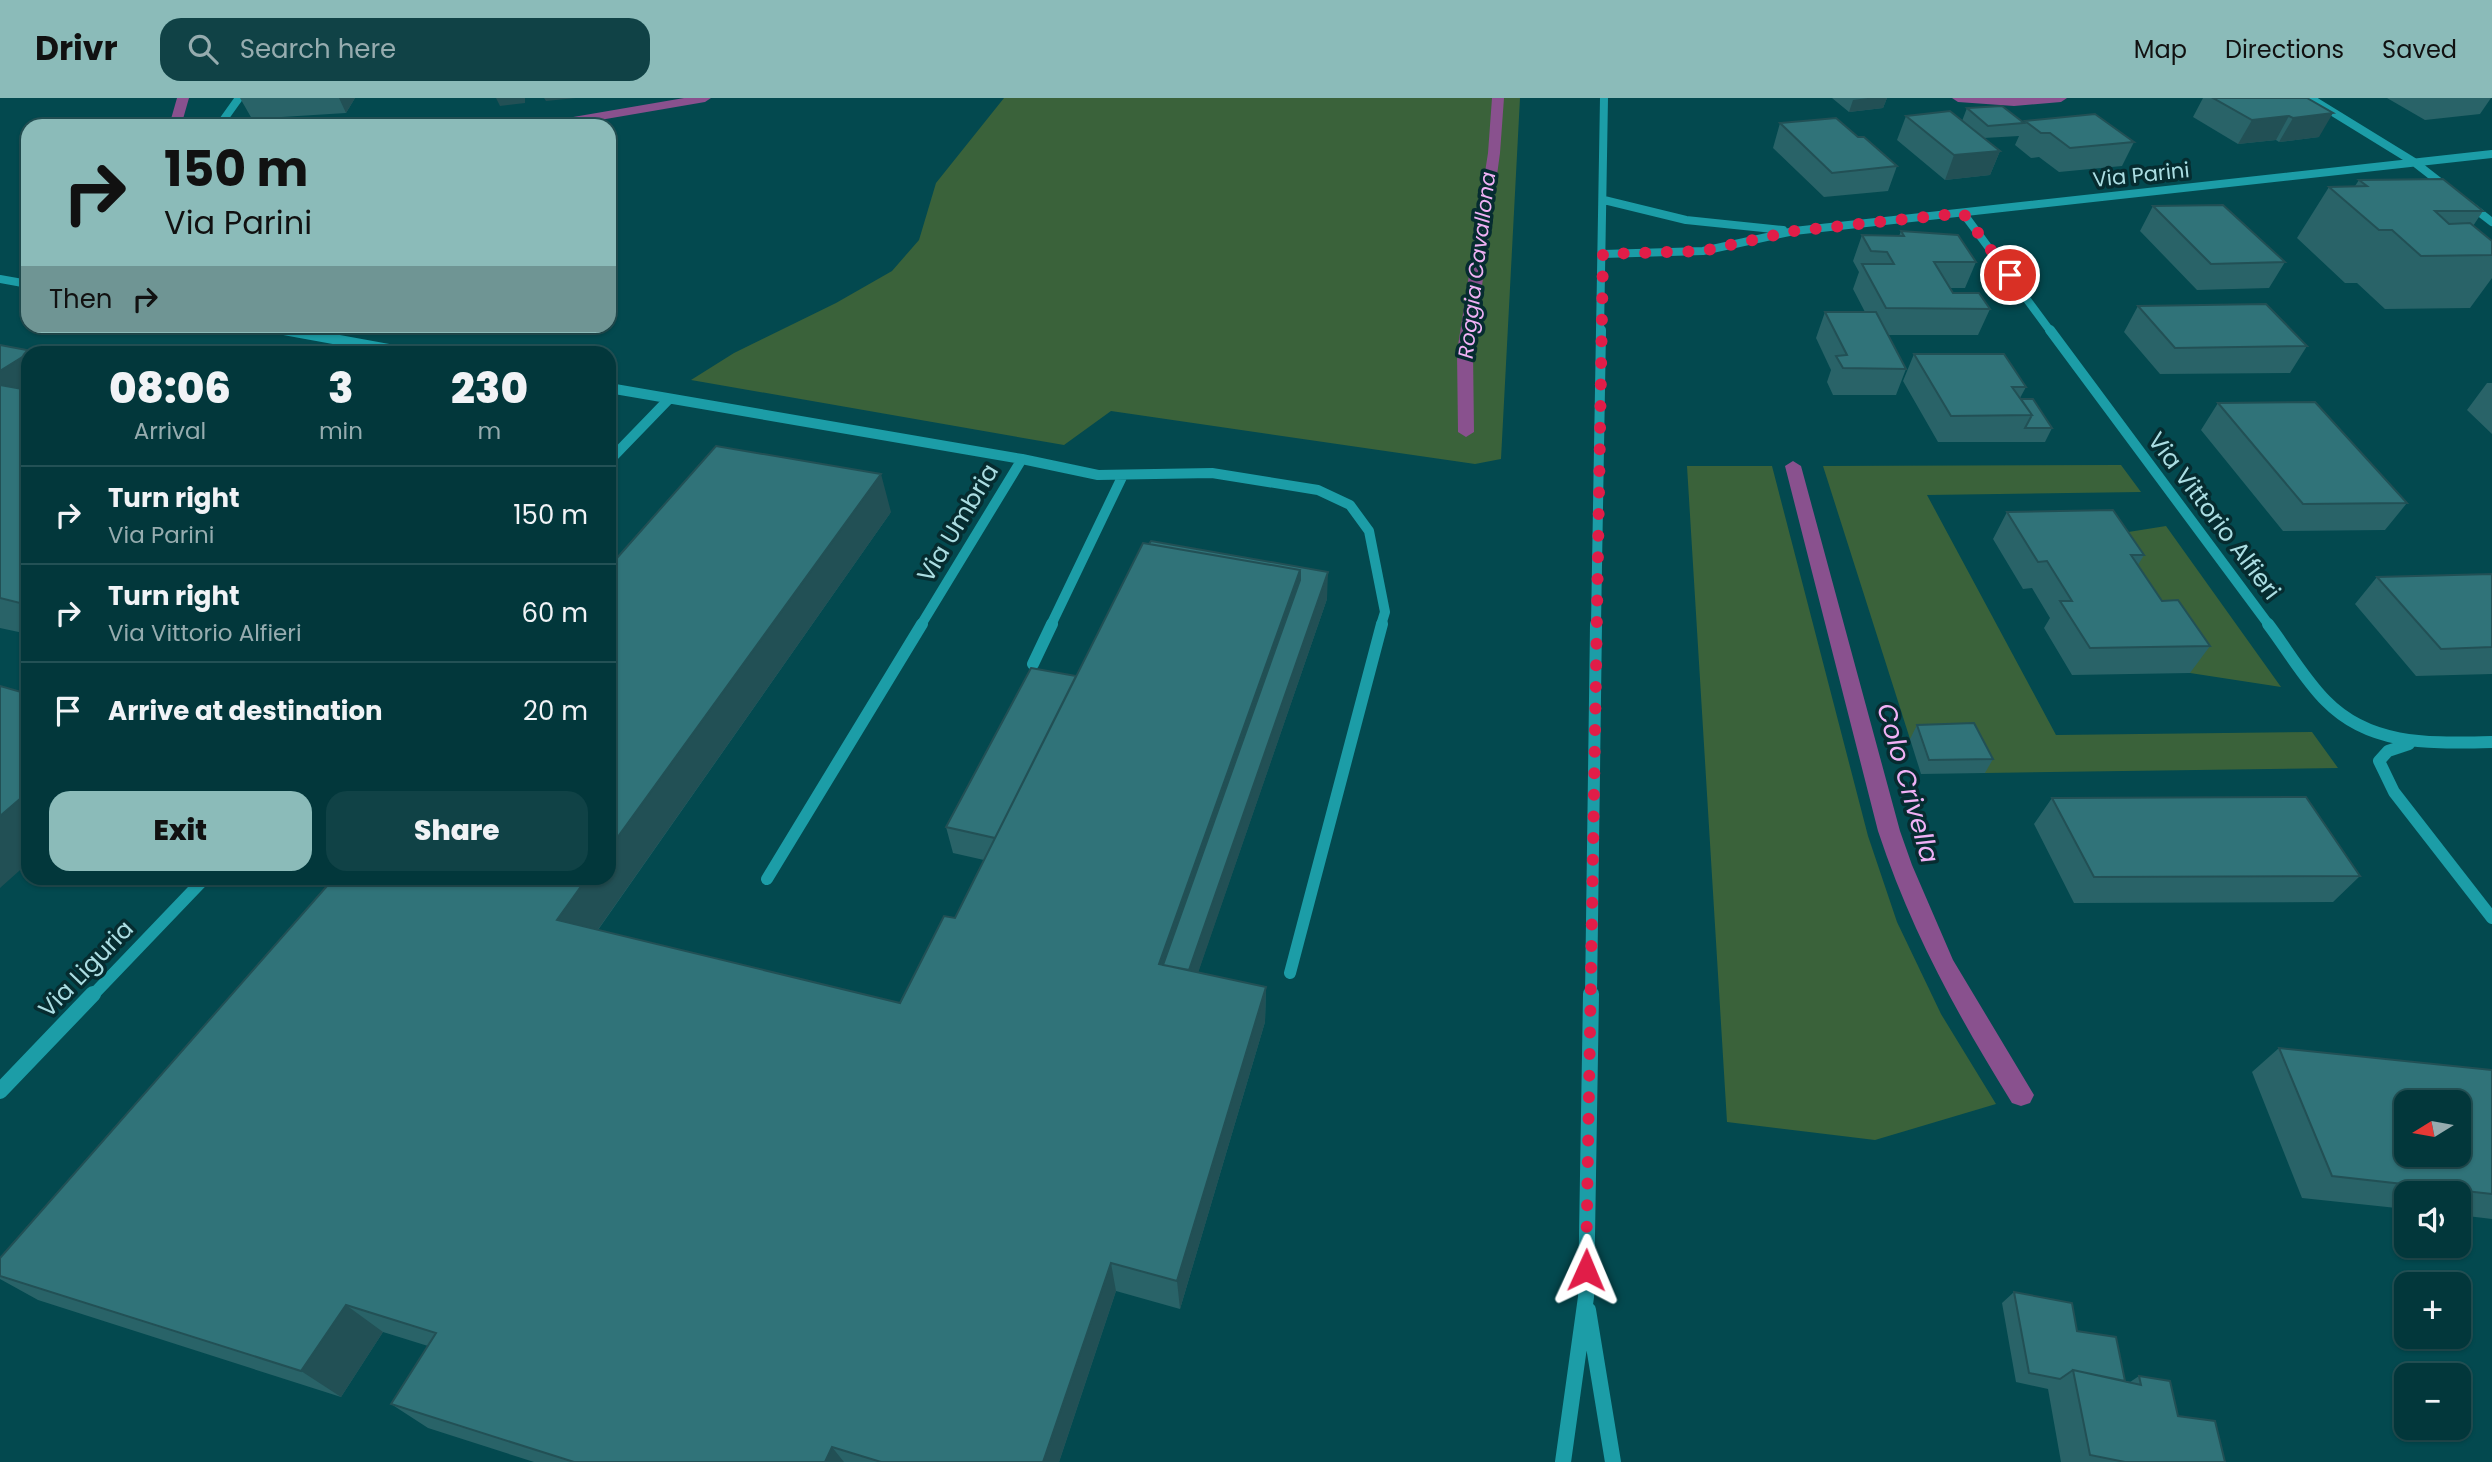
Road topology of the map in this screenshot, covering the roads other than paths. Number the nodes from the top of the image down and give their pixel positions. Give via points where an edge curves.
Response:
1 (239, 98) edge
2 (1604, 98) edge
3 (2310, 98) edge
4 (224, 119) edge
5 (2492, 153) edge
6 (2414, 162) junction
7 (2454, 193) edge
8 (1604, 200) junction
9 (2463, 200) edge
10 (1963, 213) junction
11 (2492, 222) edge
12 (1794, 231) junction
13 (1603, 254) junction
14 (0, 279) edge
15 (21, 283) edge
16 (300, 333) edge
17 (372, 346) edge
18 (616, 389) edge
19 (668, 399) junction
20 (616, 454) edge
21 (1022, 459) junction
22 (1123, 475) junction
23 (1033, 664) dead end
24 (2492, 742) edge
25 (2421, 743) junction
26 (767, 878) dead end
27 (198, 885) edge
28 (2492, 918) edge
29 (1290, 972) dead end
30 (0, 1091) edge
31 (1586, 1297) junction
32 (1563, 1462) edge
33 (1613, 1462) edge

1 - 4 street
2 - 8 street
3 - 6 street
5 - 6 street, Via Parini
6 - 7 street
6 - 10 street, Via Parini
8 - 12 street, Via Parini via 1686,220
8 - 13 street
9 - 11 street
10 - 12 street, Via Parini
10 - 25 street, Via Vittorio Alfieri via 2325,700 2355,726
12 - 13 street, Via Parini via 1703,251
13 - 31 street
14 - 15 street
16 - 17 street
18 - 19 street, Via Umbria
19 - 20 street
19 - 21 street, Via Umbria
21 - 22 street via 1098,475
21 - 26 street, Via Umbria
22 - 23 street
22 - 29 street via 1212,473 1318,490 1350,505 1369,531 1385,612
24 - 25 street, Via Vittorio Alfieri
25 - 28 street via 2384,752 2379,761 2384,775
27 - 30 street, Via Liguria
31 - 32 street
31 - 33 street

